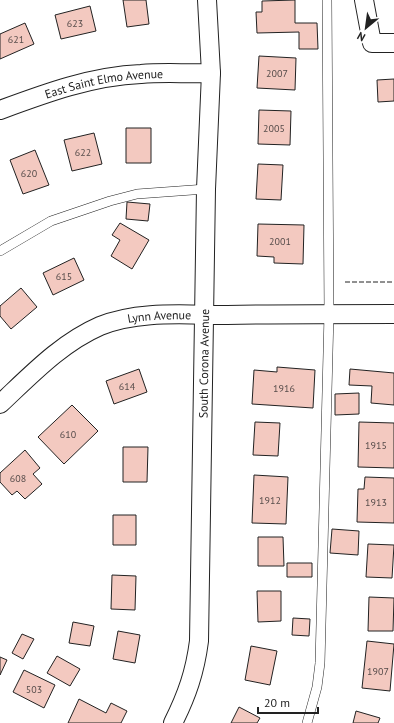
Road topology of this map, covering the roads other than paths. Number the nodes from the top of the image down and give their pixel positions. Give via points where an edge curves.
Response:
1 (207, 0) edge
2 (327, 0) edge
3 (364, 0) edge
4 (394, 43) edge
5 (211, 73) junction
6 (0, 110) edge
7 (206, 189) junction
8 (0, 251) edge
9 (329, 314) junction
10 (394, 314) edge
11 (205, 315) junction
12 (0, 404) edge
13 (173, 723) edge
14 (306, 723) edge

1 - 5 street, South Corona Avenue via 211,36
2 - 9 lane
3 - 4 street via 372,43
5 - 6 street, East Saint Elmo Avenue via 141,74 105,79 65,87
5 - 7 street, South Corona Avenue
7 - 8 lane via 137,194 110,201 50,221
7 - 11 street, South Corona Avenue
9 - 10 street, Lynn Avenue
9 - 11 street, Lynn Avenue
9 - 14 lane via 320,663 317,687
11 - 12 street, Lynn Avenue via 168,314 130,318 102,326 78,338 57,353
11 - 13 street, South Corona Avenue via 199,641 189,688

